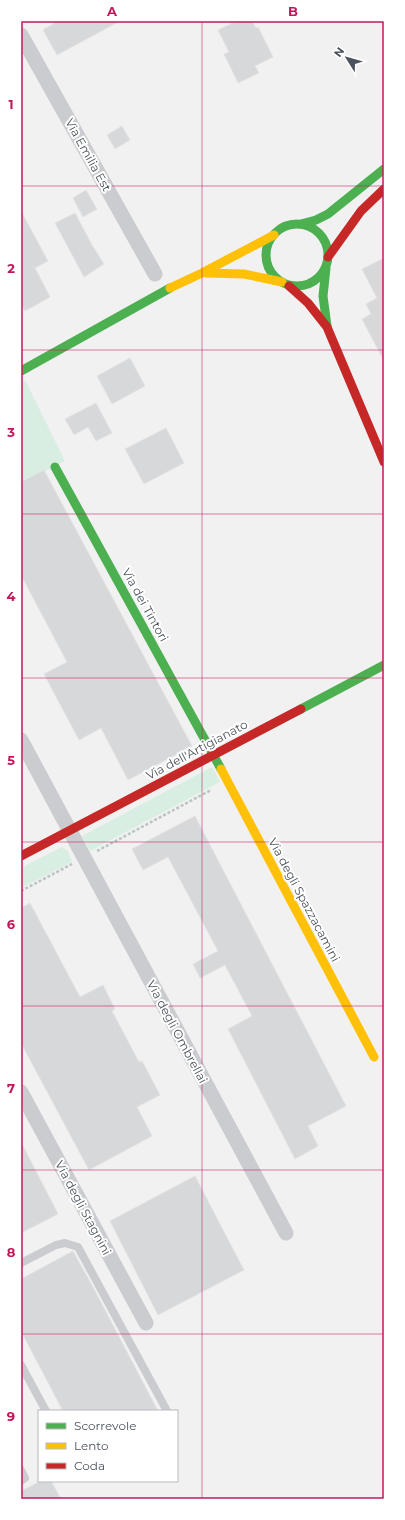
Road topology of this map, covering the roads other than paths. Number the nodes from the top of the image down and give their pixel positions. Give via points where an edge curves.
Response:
1 (21, 35) edge
2 (384, 169) edge
3 (384, 189) edge
4 (301, 224) junction
5 (274, 235) junction
6 (328, 257) junction
7 (326, 268) junction
8 (202, 273) junction
9 (155, 274) dead end
10 (286, 284) junction
11 (327, 327) junction
12 (21, 371) edge
13 (384, 462) edge
14 (55, 467) dead end
15 (384, 665) edge
16 (21, 740) edge
17 (213, 754) junction
18 (69, 831) junction
19 (21, 856) edge
20 (374, 1057) dead end
21 (21, 1092) edge
22 (286, 1233) dead end
23 (21, 1263) edge
24 (146, 1323) dead end
25 (21, 1365) edge
26 (24, 1376) edge
27 (45, 1410) edge
28 (167, 1410) edge
29 (21, 1470) edge
30 (21, 1481) edge

1 - 9 street, Via Emilia Est
2 - 4 street via 328,214
3 - 6 street via 361,211
4 - 5 street via 286,226
4 - 6 street via 319,233 326,244
5 - 8 street
5 - 10 street via 266,251 266,260 274,276
6 - 7 street
7 - 10 street via 321,276 310,283 298,286
7 - 11 street via 323,296
8 - 10 street via 237,272
8 - 12 street via 161,292
10 - 11 street via 308,303
11 - 13 street
14 - 17 street, Via dei Tintori
15 - 17 street, Via dell'Artigianato
16 - 18 street, Via degli Ombrellai
17 - 18 street, Via dell'Artigianato
17 - 20 street, Via degli Spazzacamini
18 - 19 street, Via dell'Artigianato
18 - 22 street, Via degli Ombrellai
21 - 24 street, Via degli Stagnini
23 - 28 lane via 56,1245 65,1243 78,1248
25 - 26 lane
26 - 27 lane
29 - 30 lane via 26,1478

